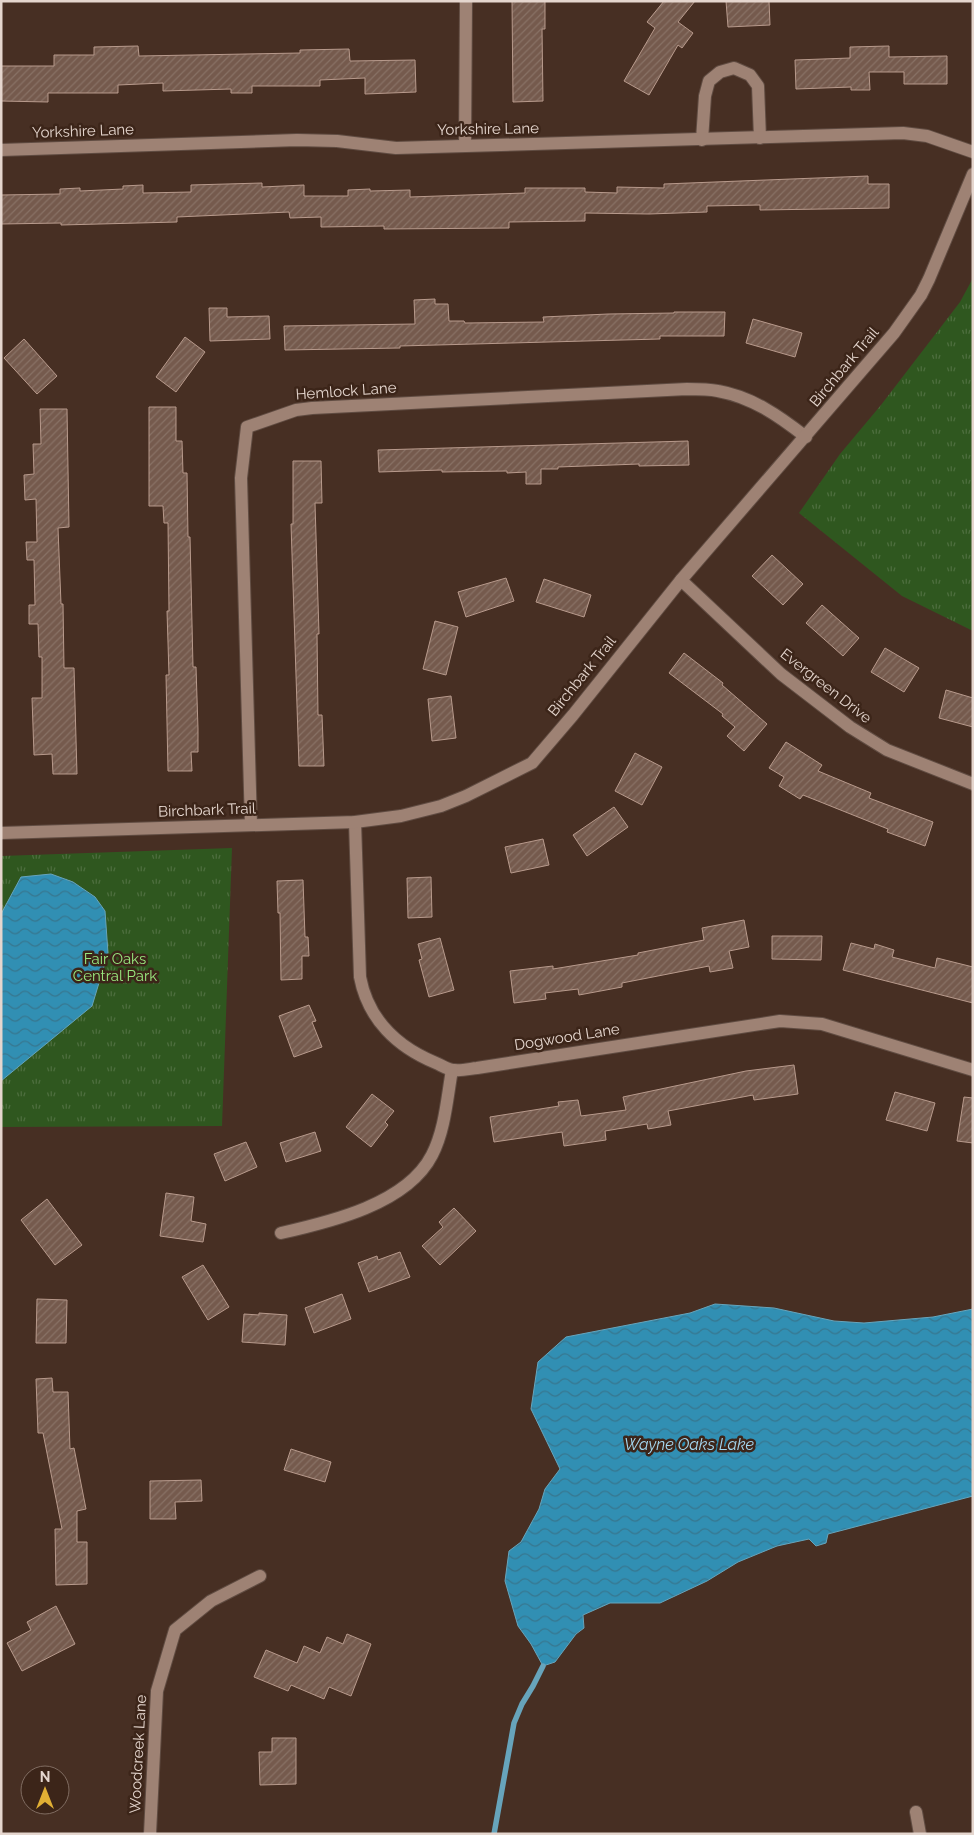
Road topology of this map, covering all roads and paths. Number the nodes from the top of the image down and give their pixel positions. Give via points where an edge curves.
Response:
1 (466, 1) edge
2 (760, 138) junction
3 (702, 140) junction
4 (465, 146) junction
5 (1, 150) edge
6 (973, 152) edge
7 (973, 174) edge
8 (806, 437) junction
9 (681, 580) junction
10 (973, 784) edge
11 (355, 822) junction
12 (251, 825) junction
13 (1, 833) edge
14 (452, 1070) junction
15 (973, 1070) edge
16 (281, 1233) dead end
17 (260, 1576) dead end
18 (916, 1812) dead end
19 (150, 1834) edge
20 (920, 1834) edge

1 - 4 street
2 - 3 street, Yorkshire Lane
2 - 3 street via 758,86 750,75 734,68 720,72 710,81
2 - 6 street, Yorkshire Lane via 903,134 926,136
3 - 4 street, Yorkshire Lane
4 - 5 street, Yorkshire Lane via 396,148 298,140
7 - 8 street, Birchbark Trail via 921,296
8 - 9 street, Birchbark Trail
8 - 12 street, Hemlock Lane via 753,401 717,390 687,389 312,408 296,410 247,427 241,478
9 - 10 street, Evergreen Drive via 781,674 850,727 887,750
9 - 11 street, Birchbark Trail via 532,762 441,806 407,815
11 - 12 street, Birchbark Trail
11 - 14 street, Dogwood Lane via 362,990 383,1028 428,1060
12 - 13 street, Birchbark Trail
14 - 15 street, Dogwood Lane via 780,1021 822,1024
14 - 16 street via 438,1142 431,1157 407,1184 380,1202 317,1225
17 - 19 street, Woodcreek Lane via 211,1601 175,1630 156,1691
18 - 20 street

